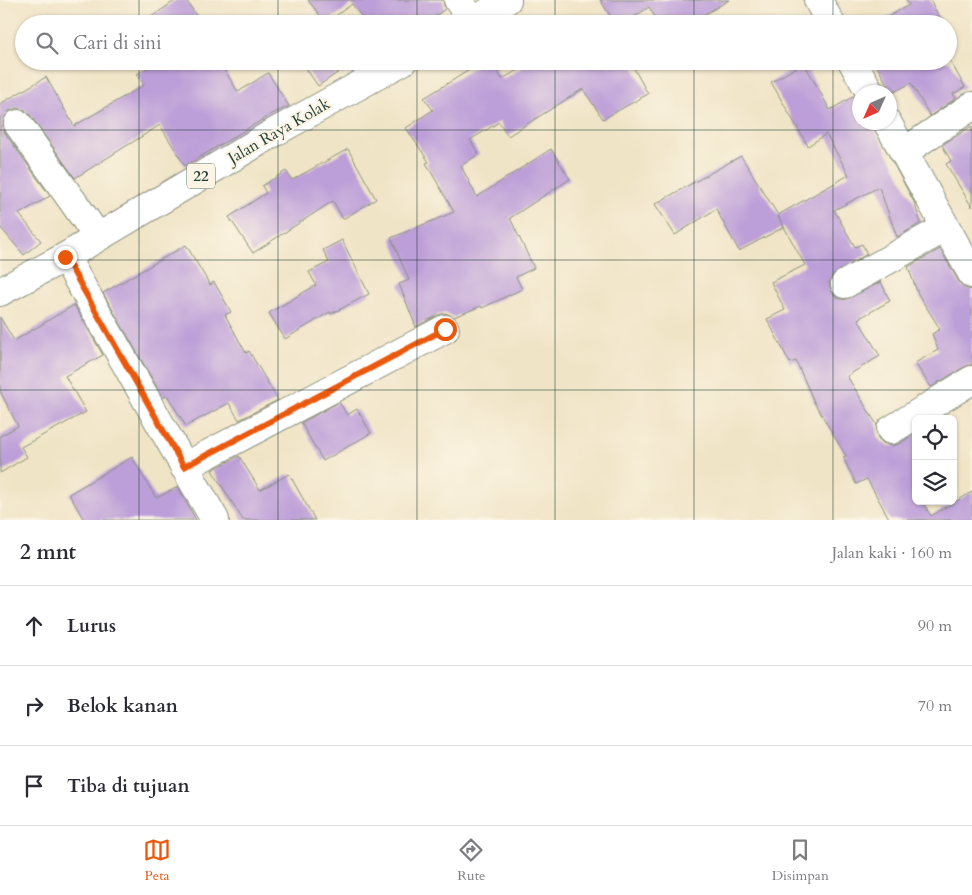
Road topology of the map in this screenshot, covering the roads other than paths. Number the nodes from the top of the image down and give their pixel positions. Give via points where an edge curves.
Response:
1 (507, 0) edge
2 (818, 0) edge
3 (467, 15) edge
4 (826, 15) edge
5 (386, 70) edge
6 (857, 70) edge
7 (866, 85) edge
8 (972, 106) edge
9 (18, 124) dead end
10 (892, 130) edge
11 (904, 152) junction
12 (945, 228) junction
13 (98, 237) junction
14 (65, 257) junction
15 (972, 274) edge
16 (845, 284) dead end
17 (0, 292) edge
18 (445, 329) dead end
19 (972, 380) edge
20 (891, 430) dead end
21 (184, 467) junction
22 (215, 520) edge

1 - 3 main road
2 - 4 main road
5 - 13 main road, Jalan Raya Kolak / 22
6 - 7 main road
8 - 11 main road
9 - 13 main road
10 - 11 main road
11 - 12 main road
12 - 15 main road
12 - 16 main road
13 - 14 main road, Jalan Raya Kolak / 22
14 - 17 main road, Jalan Raya Kolak / 22
14 - 21 main road
18 - 21 main road
19 - 20 main road
21 - 22 main road

